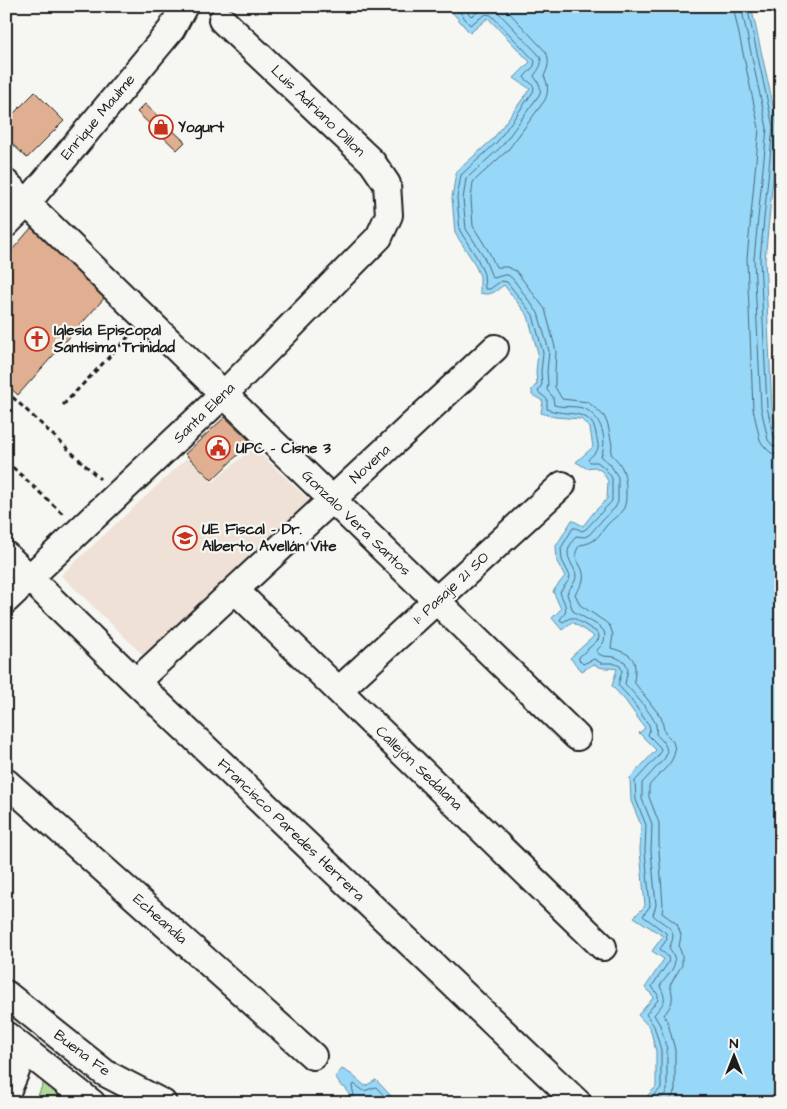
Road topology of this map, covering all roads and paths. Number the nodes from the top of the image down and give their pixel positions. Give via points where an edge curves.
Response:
1 (184, 6) edge
2 (222, 20) dead end
3 (6, 183) edge
4 (26, 203) junction
5 (389, 215) joint
6 (6, 224) edge
7 (146, 319) junction
8 (495, 348) dead end
9 (6, 391) edge
10 (224, 394) junction
11 (63, 405) dead end
12 (6, 461) edge
13 (562, 485) dead end
14 (117, 495) junction
15 (332, 499) junction
16 (80, 530) junction
17 (6, 555) edge
18 (30, 578) junction
19 (235, 590) junction
20 (6, 600) edge
21 (437, 601) junction
22 (136, 682) junction
23 (339, 690) junction
24 (577, 737) dead end
25 (6, 782) edge
26 (603, 946) dead end
27 (6, 994) edge
28 (16, 1042) edge
29 (313, 1056) dead end
30 (6, 1094) edge
31 (92, 1103) edge
32 (163, 1103) edge
33 (578, 1103) edge

1 - 4 street, Enrique Maulme via 170,30
2 - 5 street, Luis Adriano Dillon via 372,162 387,184
3 - 4 street, Gonzalo Vera Santos
4 - 6 street, Enrique Maulme
4 - 7 street, Gonzalo Vera Santos
5 - 10 street, Santa Elena via 379,237
7 - 10 street, Gonzalo Vera Santos
7 - 11 path
8 - 15 street, Novena
9 - 14 path
10 - 14 street, Santa Elena
10 - 15 street, Gonzalo Vera Santos
12 - 16 path
13 - 21 street, 1º Pasaje 21 SO
14 - 16 street, Santa Elena
15 - 19 street, Novena
15 - 21 street, Gonzalo Vera Santos
16 - 18 street, Santa Elena
17 - 18 street, Francisco Paredes Herrera
18 - 20 street, Santa Elena
18 - 22 street, Francisco Paredes Herrera
19 - 22 street, Novena
19 - 23 street, Callejón Sedalana
21 - 23 street, 1º Pasaje 21 SO
21 - 24 street, Gonzalo Vera Santos
22 - 33 street, Francisco Paredes Herrera
23 - 26 street, Callejón Sedalana
25 - 29 street, Echeandía
27 - 32 street, Buena Fe via 105,1073
28 - 30 street
28 - 31 street

